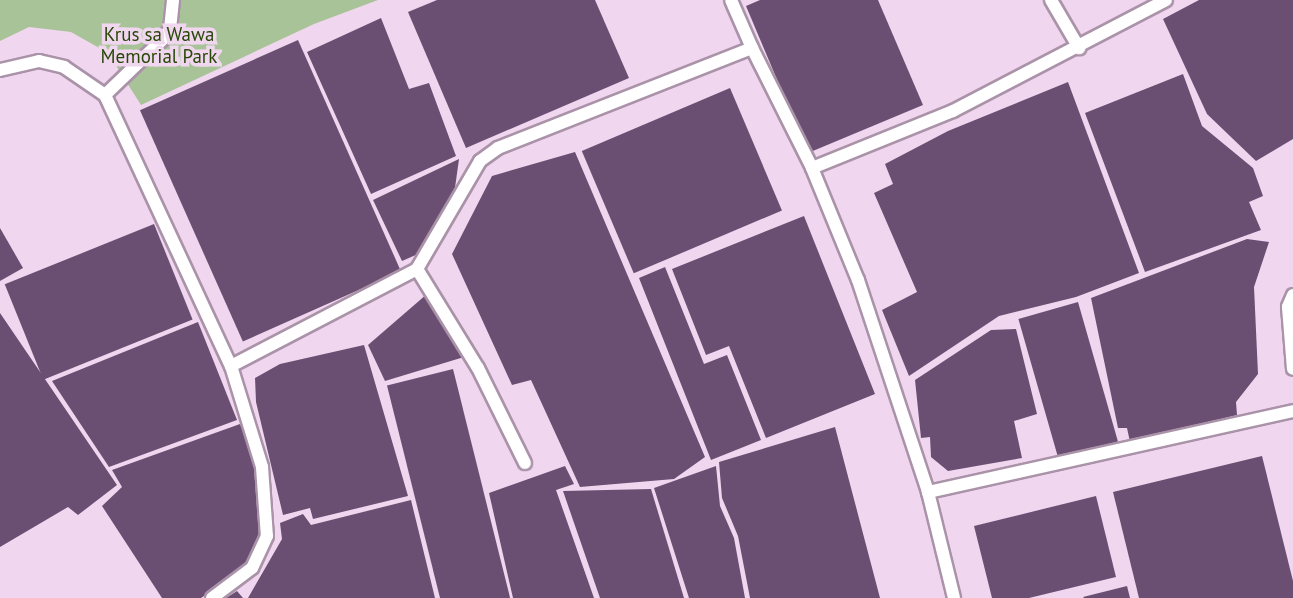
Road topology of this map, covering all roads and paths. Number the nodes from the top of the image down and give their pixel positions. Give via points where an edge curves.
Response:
1 (173, 0) edge
2 (731, 0) edge
3 (1051, 0) edge
4 (1166, 0) edge
5 (752, 48) junction
6 (1079, 48) junction
7 (0, 70) edge
8 (105, 95) junction
9 (812, 168) junction
10 (417, 269) junction
11 (1293, 295) edge
12 (231, 366) junction
13 (1293, 369) edge
14 (1293, 411) edge
15 (525, 463) dead end
16 (928, 492) junction
17 (212, 598) edge
18 (954, 598) edge

1 - 8 lane via 170,29
2 - 5 lane
3 - 6 lane
4 - 6 lane
5 - 9 lane
5 - 10 lane via 489,155 480,161
6 - 9 lane via 942,116
7 - 8 lane via 39,61
8 - 12 lane
9 - 16 lane via 888,361
10 - 12 lane
10 - 15 lane via 478,368
11 - 13 lane via 1288,307
12 - 17 lane via 262,467 267,536 252,568
14 - 16 lane
16 - 18 lane

